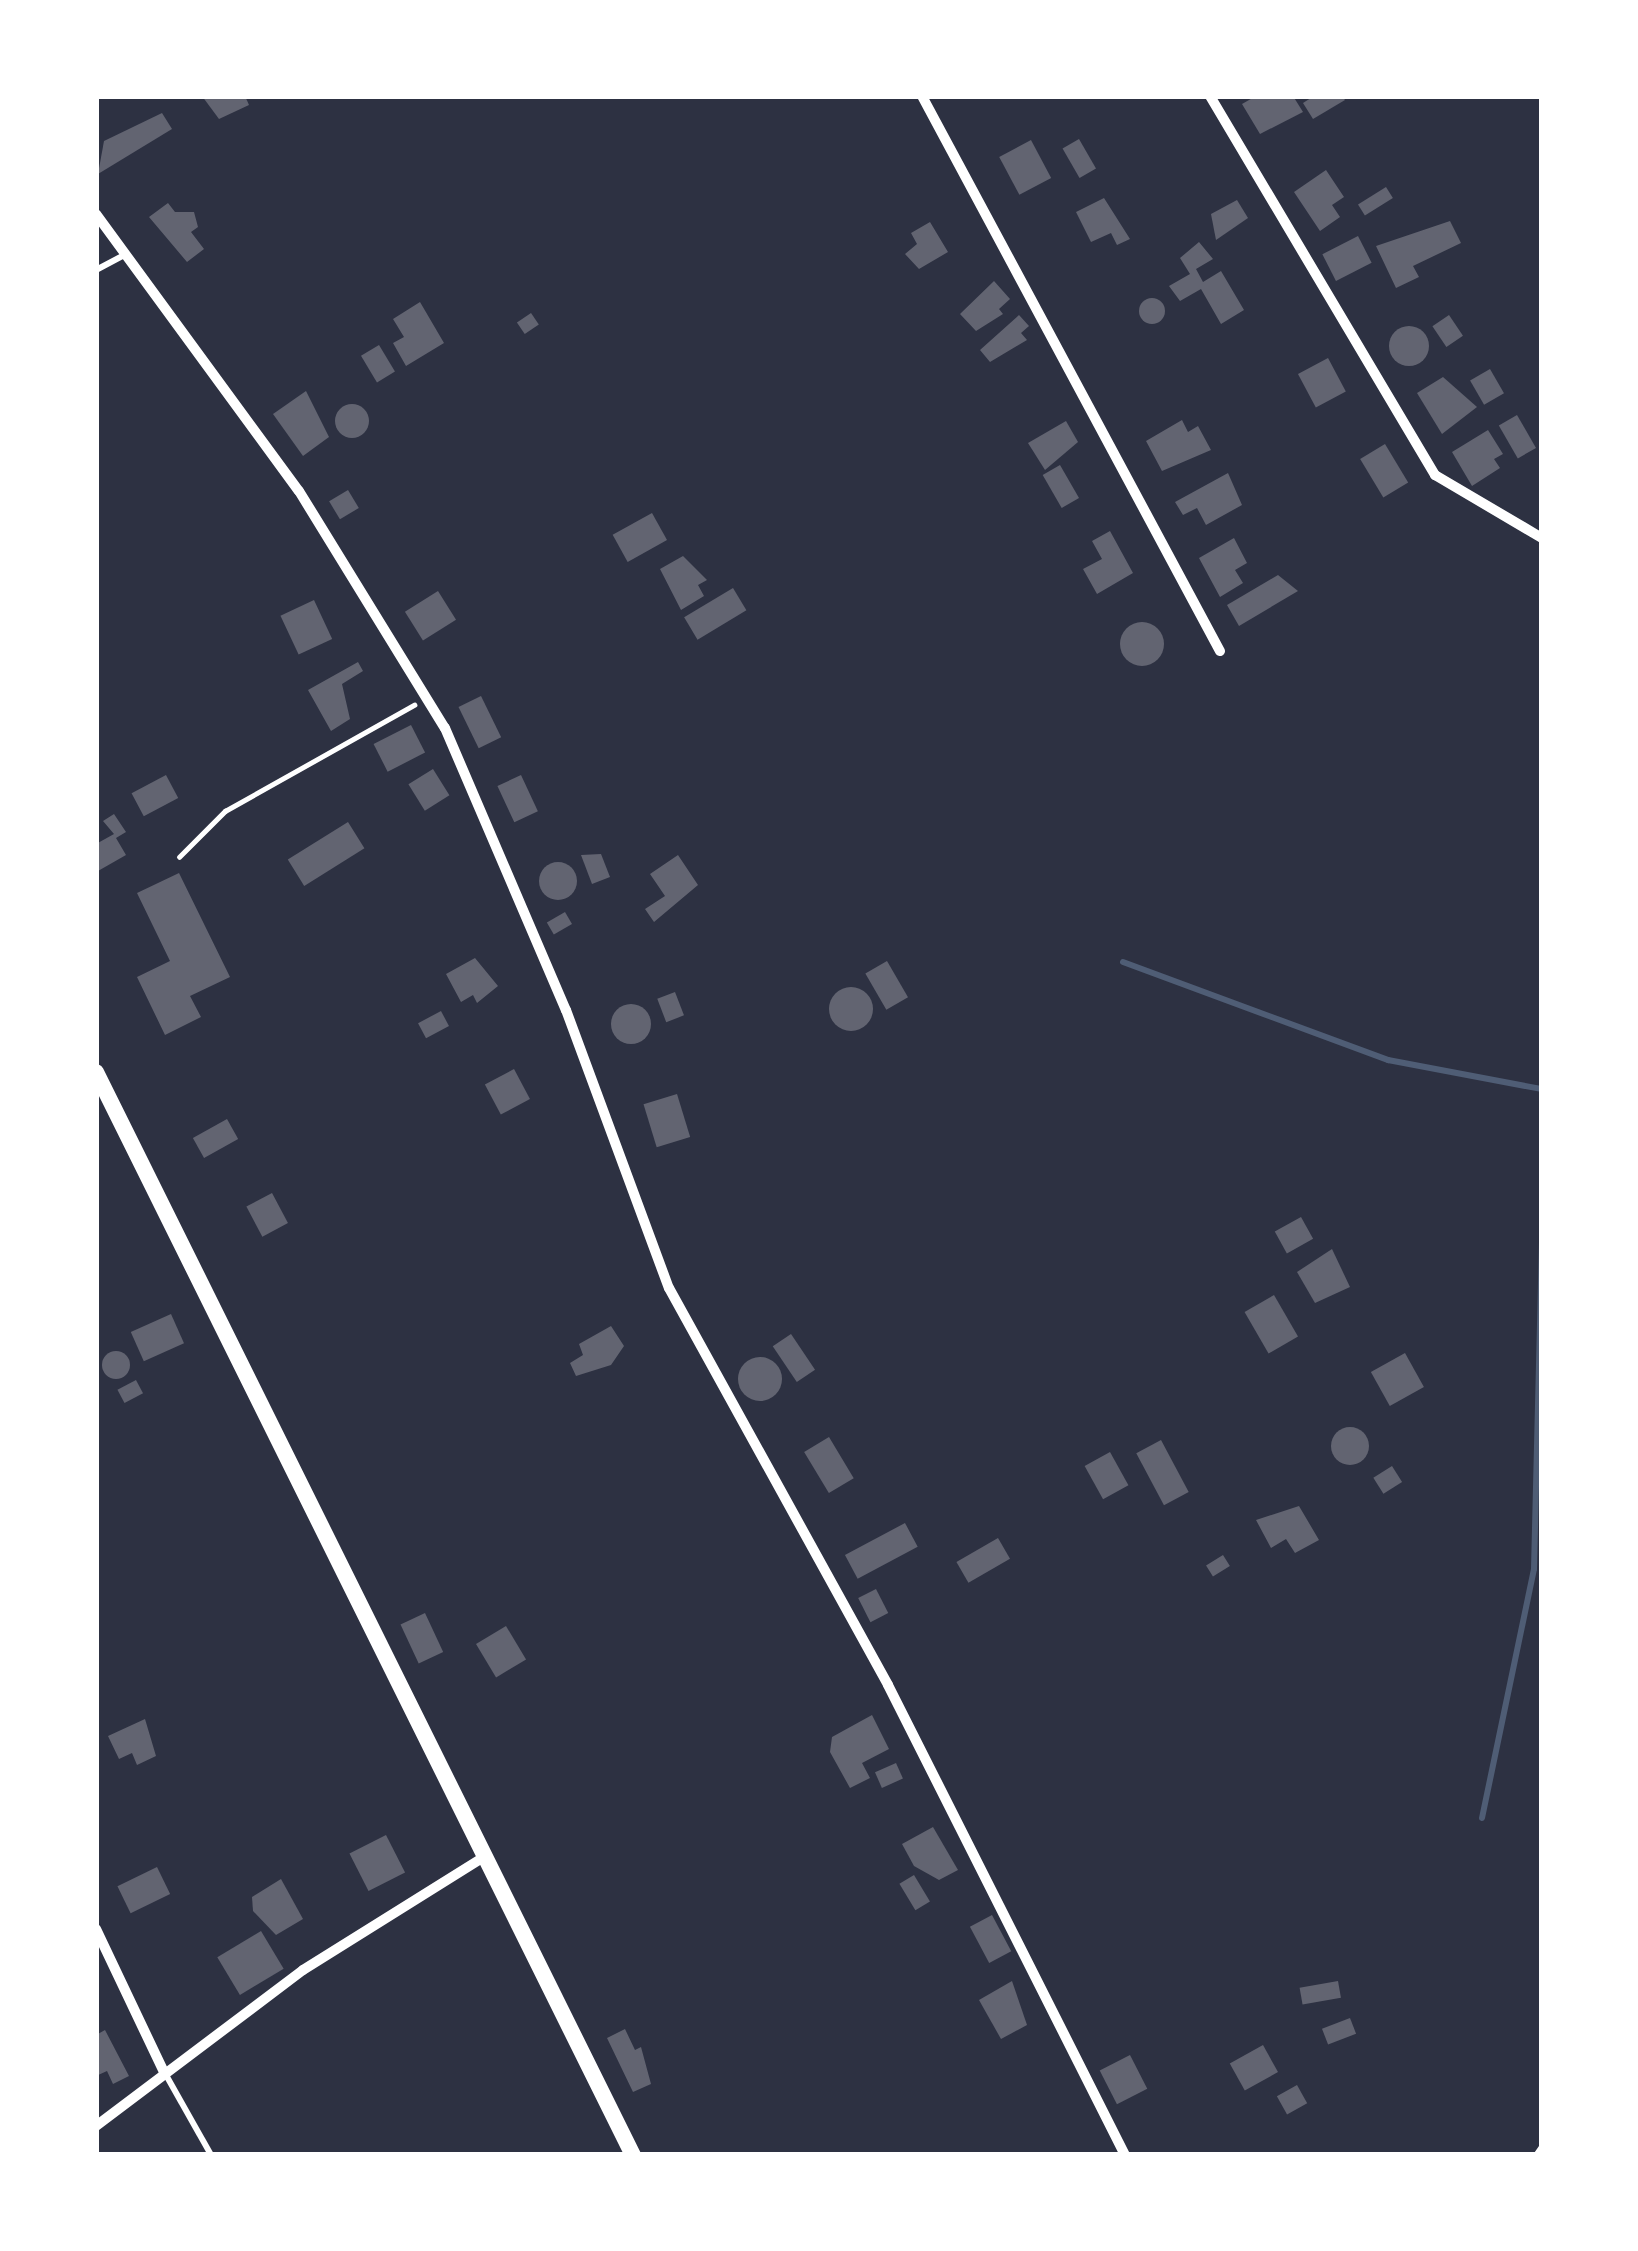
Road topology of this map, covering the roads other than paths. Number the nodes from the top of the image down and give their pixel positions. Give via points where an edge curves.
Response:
1 (922, 96) edge
2 (1210, 96) edge
3 (96, 214) edge
4 (126, 254) junction
5 (96, 271) edge
6 (1542, 538) edge
7 (1220, 651) dead end
8 (96, 1072) edge
9 (484, 1857) junction
10 (96, 1929) edge
11 (164, 2072) junction
12 (96, 2126) edge
13 (212, 2155) edge
14 (633, 2155) edge
15 (1125, 2155) edge

1 - 7 street
2 - 6 street via 1435,475
3 - 4 street
4 - 5 lane
4 - 15 street via 298,491 427,698 566,1010 669,1288 888,1685
8 - 9 main road
9 - 11 street via 302,1970
9 - 14 main road
10 - 11 street
11 - 12 street
11 - 13 lane

